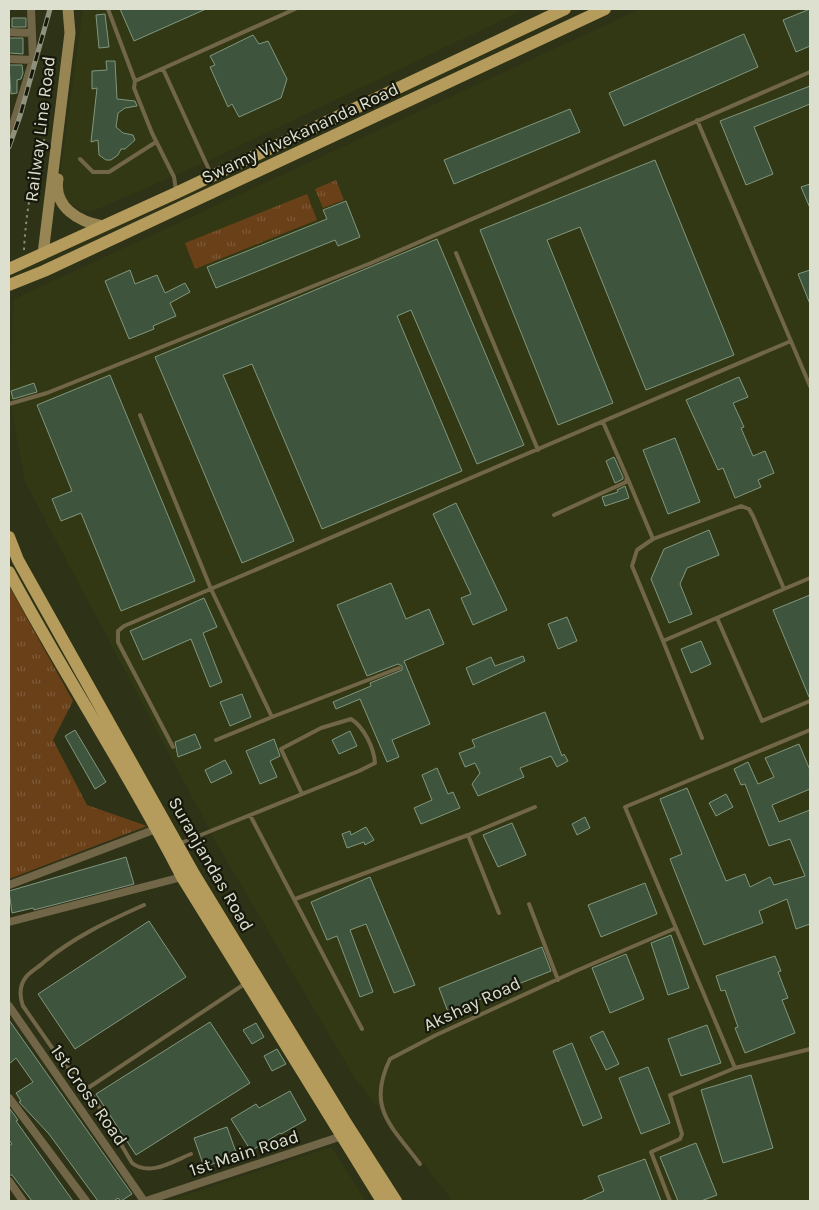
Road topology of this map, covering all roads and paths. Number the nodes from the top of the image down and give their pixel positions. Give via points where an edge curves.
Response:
1 (31, 9) edge
2 (68, 9) edge
3 (75, 9) edge
4 (108, 9) edge
5 (295, 9) edge
6 (565, 9) edge
7 (605, 9) edge
8 (9, 32) edge
9 (32, 33) junction
10 (9, 59) edge
11 (33, 60) junction
12 (163, 69) junction
13 (810, 72) edge
14 (135, 81) junction
15 (697, 120) junction
16 (46, 134) dead end
17 (9, 138) edge
18 (156, 142) junction
19 (80, 159) dead end
20 (212, 176) junction
21 (176, 193) junction
22 (103, 226) junction
23 (456, 253) dead end
24 (43, 254) junction
25 (23, 263) junction
26 (9, 269) edge
27 (9, 285) edge
28 (790, 341) junction
29 (810, 386) edge
30 (9, 404) edge
31 (140, 415) dead end
32 (603, 422) junction
33 (538, 450) junction
34 (627, 477) junction
35 (554, 516) dead end
36 (9, 537) edge
37 (653, 539) junction
38 (9, 572) edge
39 (810, 578) edge
40 (211, 589) junction
41 (784, 589) junction
42 (717, 618) junction
43 (663, 641) junction
44 (399, 668) dead end
45 (810, 701) edge
46 (272, 718) junction
47 (810, 730) edge
48 (702, 738) dead end
49 (216, 740) dead end
50 (173, 746) dead end
51 (302, 794) junction
52 (535, 807) dead end
53 (250, 815) junction
54 (156, 828) junction
55 (468, 835) junction
56 (173, 847) junction
57 (182, 878) junction
58 (9, 885) edge
59 (295, 899) junction
60 (529, 904) dead end
61 (144, 905) dead end
62 (499, 913) dead end
63 (9, 922) edge
64 (676, 928) junction
65 (558, 980) junction
66 (248, 982) junction
67 (9, 1006) edge
68 (362, 1029) dead end
69 (810, 1049) edge
70 (735, 1068) junction
71 (88, 1088) junction
72 (9, 1098) edge
73 (347, 1134) junction
74 (191, 1154) dead end
75 (420, 1164) dead end
76 (9, 1181) edge
77 (23, 1201) edge
78 (86, 1201) edge
79 (145, 1201) edge
80 (382, 1201) edge
81 (396, 1201) edge
82 (670, 1201) edge

1 - 9 street
2 - 24 main road, Railway Line Road via 70,33
3 - 22 main road via 74,58 56,188 66,210 77,218
4 - 14 lane
5 - 12 lane
6 - 20 main road, Swamy Vivekananda Road
7 - 27 main road, Swamy Vivekananda Road
8 - 9 street
9 - 11 street
10 - 11 street
11 - 17 street
12 - 14 lane
12 - 20 lane
13 - 15 lane
14 - 18 lane via 134,88
15 - 28 lane
15 - 30 lane via 371,263 47,393
16 - 25 path via 29,195
18 - 19 lane via 109,172 93,172
18 - 21 lane via 174,177
20 - 21 main road, Swamy Vivekananda Road
21 - 22 main road, Swamy Vivekananda Road
22 - 24 main road, Swamy Vivekananda Road
23 - 33 lane
24 - 25 main road, Swamy Vivekananda Road
25 - 26 main road, Swamy Vivekananda Road
28 - 29 lane
28 - 32 lane
31 - 40 lane
32 - 33 lane
32 - 34 lane
33 - 40 lane
34 - 35 lane via 621,486
34 - 37 lane
36 - 56 main road, Suranjandas Road via 18,560
37 - 41 lane via 741,506 749,509
37 - 43 lane via 637,550 632,566
38 - 54 main road, Suranjandas Road
39 - 41 lane
40 - 46 lane
40 - 50 lane via 124,626 117,636
41 - 42 lane
42 - 43 lane
42 - 45 lane via 762,721
43 - 48 lane
44 - 46 lane
46 - 49 lane
47 - 64 lane via 624,807
51 - 51 lane via 375,763 359,724 351,719 321,728 281,749
51 - 53 lane
52 - 55 lane
53 - 56 lane
53 - 59 lane
54 - 56 main road, Suranjandas Road
54 - 58 street
55 - 59 lane
55 - 62 lane
56 - 57 main road, Suranjandas Road
56 - 73 main road, Suranjandas Road
57 - 63 street
57 - 66 main road, Suranjandas Road
59 - 68 lane
60 - 65 lane
61 - 71 lane via 65,945 26,977 20,990 22,1006 62,1062
64 - 65 lane, Akshay Road
64 - 70 lane
65 - 75 lane, Akshay Road via 390,1059 379,1089 380,1108
66 - 71 lane
66 - 73 main road, Suranjandas Road
67 - 79 street, 1st Cross Road
69 - 70 lane
70 - 82 lane via 670,1095 682,1134 680,1139 651,1152
71 - 74 lane via 137,1167 154,1169
72 - 78 street
73 - 79 street, 1st Main Road
73 - 80 main road, Suranjandas Road
73 - 81 main road, Suranjandas Road
76 - 77 street

